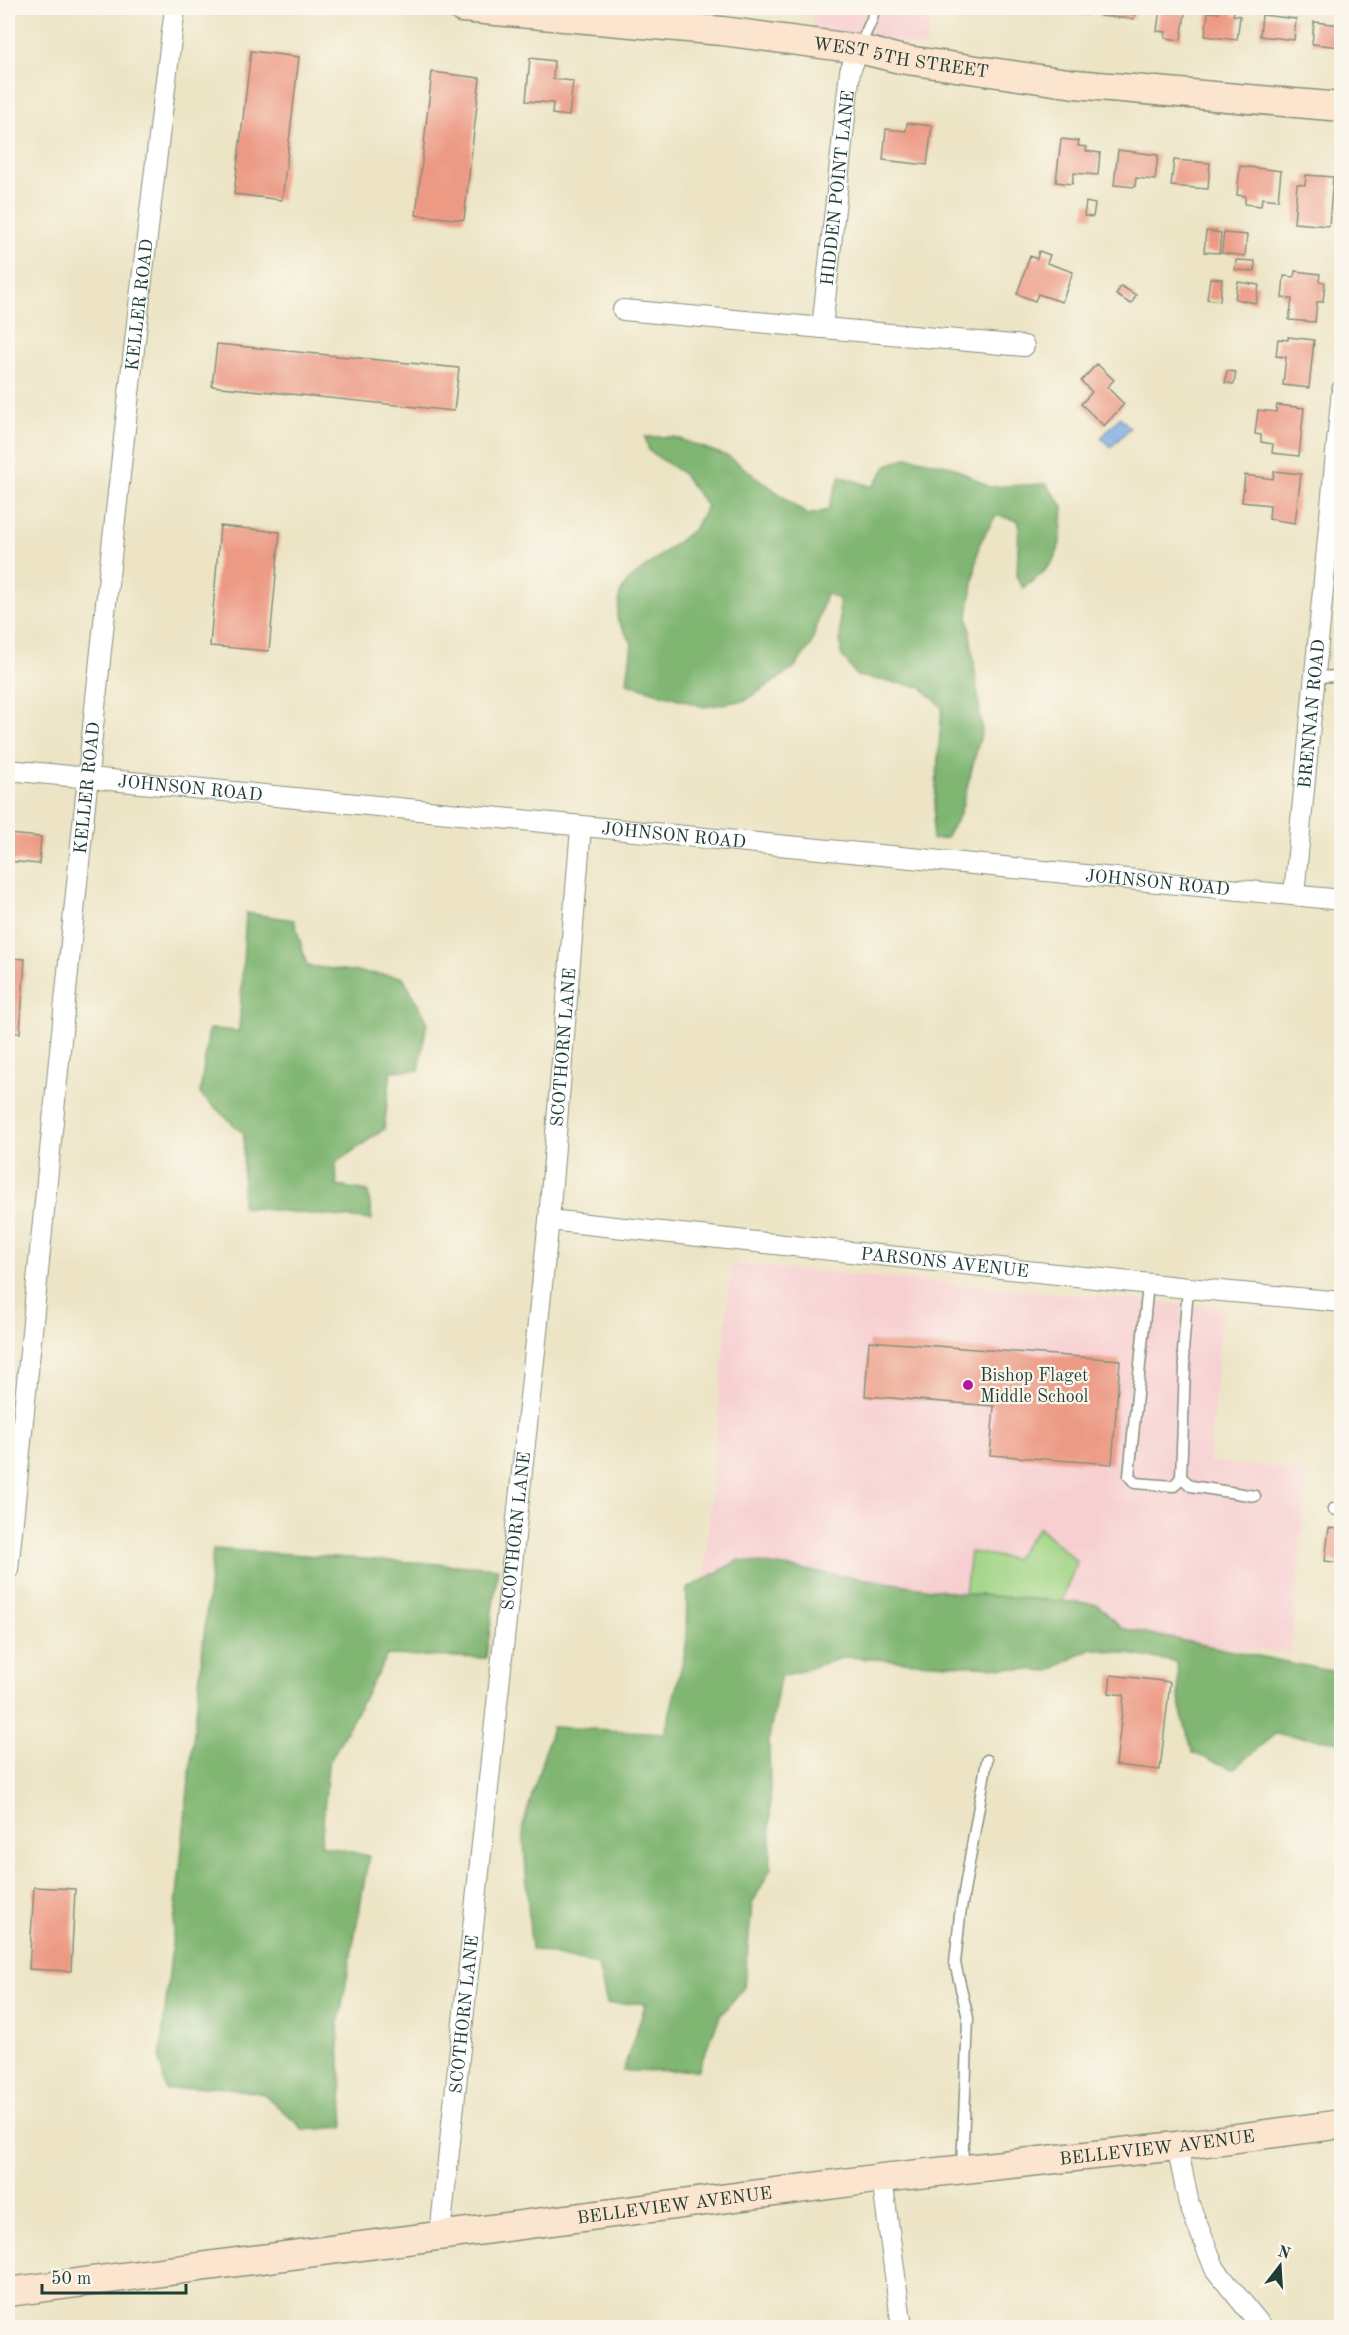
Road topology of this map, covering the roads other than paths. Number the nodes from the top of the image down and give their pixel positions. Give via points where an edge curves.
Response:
1 (175, 8) edge
2 (462, 8) edge
3 (874, 8) edge
4 (859, 49) junction
5 (1341, 107) edge
6 (623, 310) dead end
7 (822, 328) junction
8 (1024, 346) dead end
9 (1341, 390) edge
10 (1341, 676) edge
11 (1314, 677) junction
12 (8, 770) edge
13 (88, 779) junction
14 (581, 827) junction
15 (1294, 895) junction
16 (1341, 900) edge
17 (549, 1220) junction
18 (1148, 1284) junction
19 (1188, 1288) junction
20 (1341, 1302) edge
21 (1181, 1477) junction
22 (1255, 1496) dead end
23 (8, 1570) edge
24 (987, 1760) dead end
25 (1341, 2124) edge
26 (1177, 2146) junction
27 (962, 2170) junction
28 (882, 2178) junction
29 (440, 2235) junction
30 (8, 2292) edge
31 (902, 2328) edge
32 (1263, 2328) edge

1 - 13 street, KELLER ROAD via 142,262
2 - 4 street, WEST 5TH STREET via 722,31
3 - 4 lane
4 - 5 street, WEST 5TH STREET via 900,59 1075,84
4 - 7 street, HIDDEN POINT LANE via 849,71
6 - 7 street
7 - 8 street
9 - 11 street, BRENNAN ROAD
10 - 11 lane
11 - 15 street, BRENNAN ROAD
12 - 13 street, JOHNSON ROAD
13 - 14 street, JOHNSON ROAD
13 - 23 street, KELLER ROAD
14 - 15 street, JOHNSON ROAD
14 - 17 street, SCOTHORN LANE
15 - 16 street, JOHNSON ROAD
17 - 18 street, PARSONS AVENUE
17 - 29 street, SCOTHORN LANE
18 - 19 street, PARSONS AVENUE
18 - 21 lane via 1129,1476 1135,1483 1174,1486
19 - 20 street, PARSONS AVENUE
19 - 21 lane
21 - 22 lane via 1191,1486
24 - 27 lane via 955,1963 968,2018
25 - 26 street, BELLEVIEW AVENUE
26 - 27 street, BELLEVIEW AVENUE
26 - 32 street via 1189,2204 1215,2269
27 - 28 street, BELLEVIEW AVENUE
28 - 29 street, BELLEVIEW AVENUE
28 - 31 street
29 - 30 street, BELLEVIEW AVENUE

